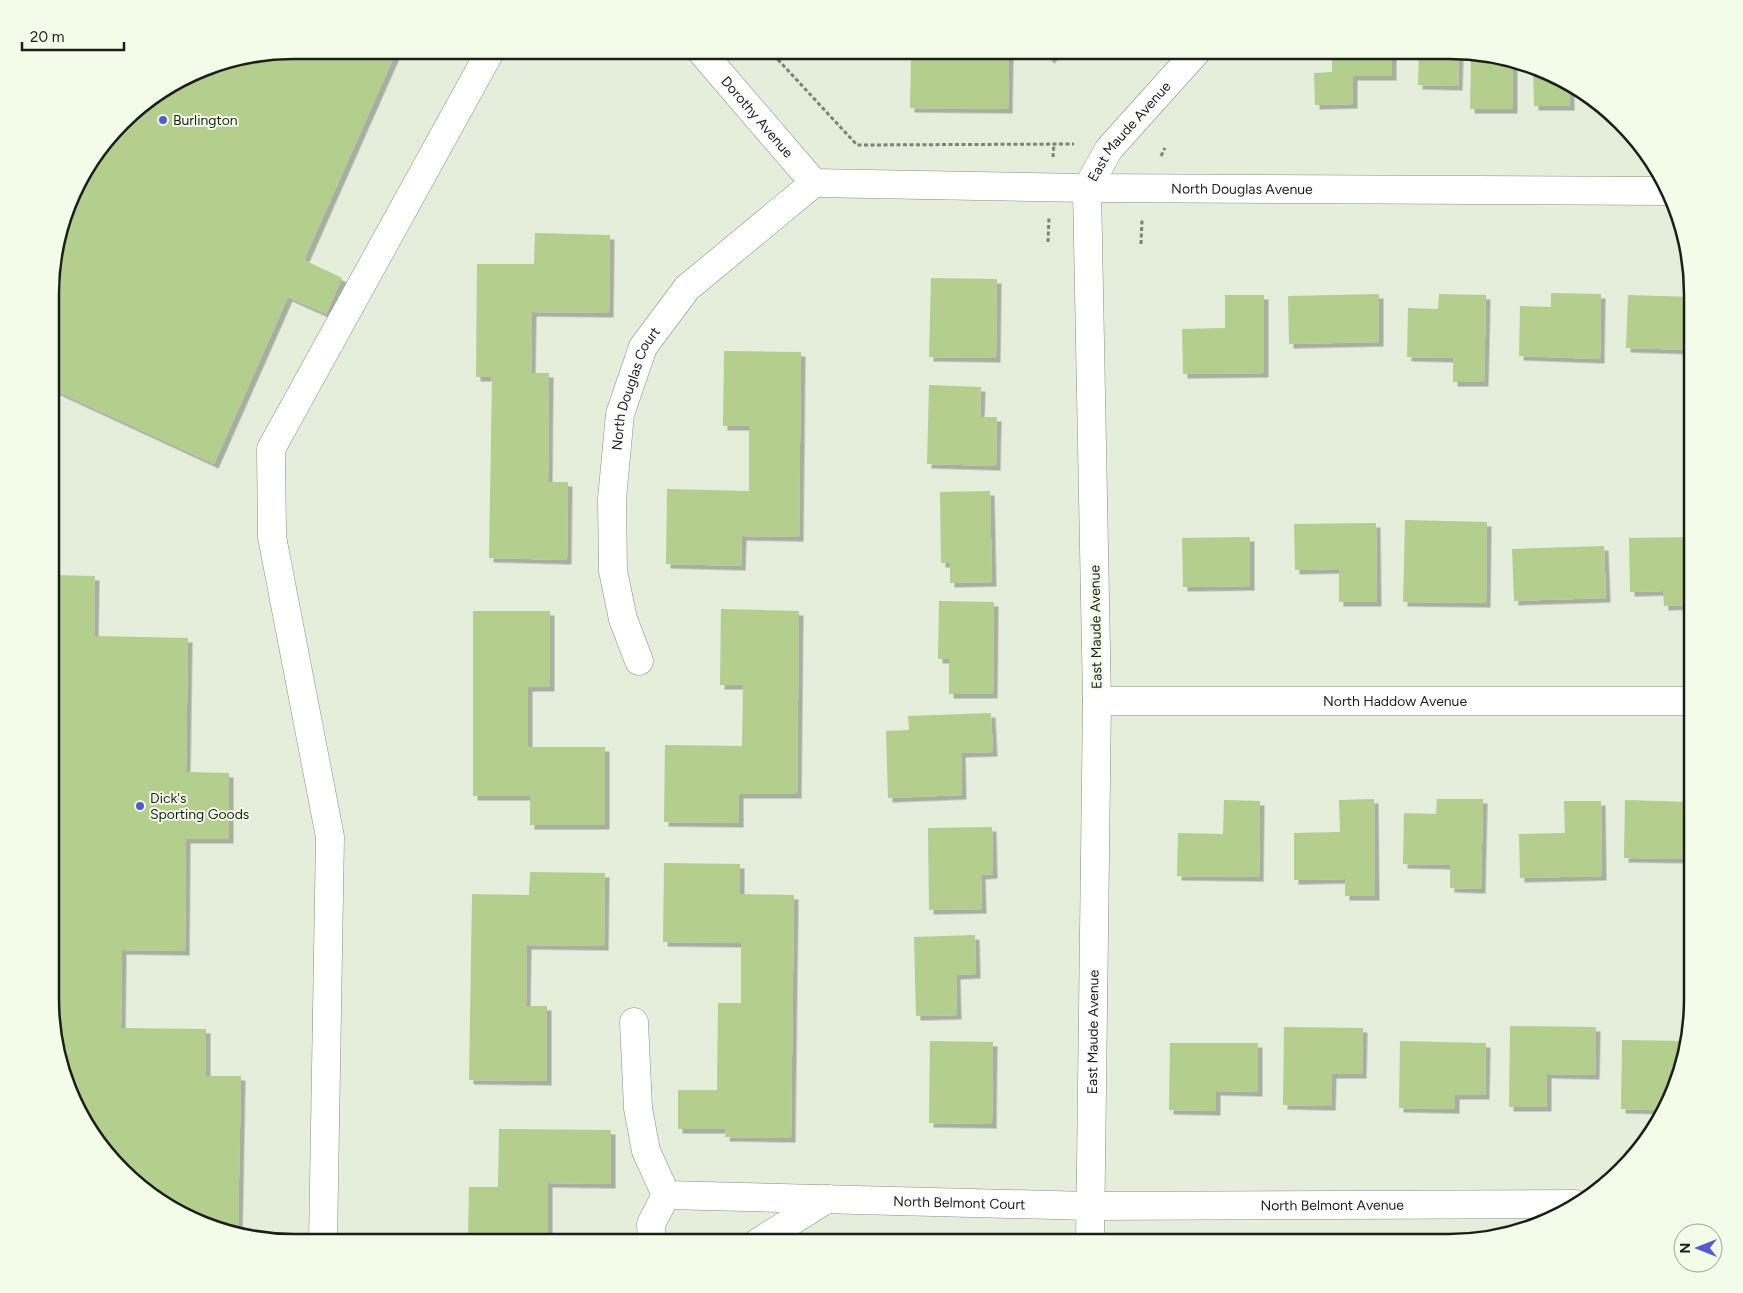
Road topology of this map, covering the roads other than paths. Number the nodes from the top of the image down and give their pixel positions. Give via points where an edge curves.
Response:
1 (486, 59) edge
2 (708, 59) edge
3 (1190, 59) edge
4 (814, 183) junction
5 (1087, 188) junction
6 (1661, 192) edge
7 (639, 661) dead end
8 (1097, 701) junction
9 (1684, 701) edge
10 (634, 1022) dead end
11 (666, 1195) junction
12 (828, 1199) junction
13 (1565, 1204) edge
14 (1090, 1206) junction
15 (323, 1234) edge
16 (652, 1234) edge
17 (772, 1234) edge
18 (1090, 1234) edge

1 - 15 street via 271,449 272,537 330,837
2 - 4 street, Dorothy Avenue
3 - 5 street, East Maude Avenue via 1113,144
4 - 5 street, North Douglas Avenue
4 - 7 street, North Douglas Court via 687,288 643,347 620,414 612,499 613,571 623,619
5 - 6 street, North Douglas Avenue
5 - 8 street, East Maude Avenue
8 - 9 street, North Haddow Avenue
8 - 14 street, East Maude Avenue
10 - 11 street via 638,1108 646,1151
11 - 12 street, North Belmont Court
11 - 16 street via 651,1224
12 - 14 street, North Belmont Court
12 - 17 street
13 - 14 street, North Belmont Avenue
14 - 18 street, East Maude Avenue

